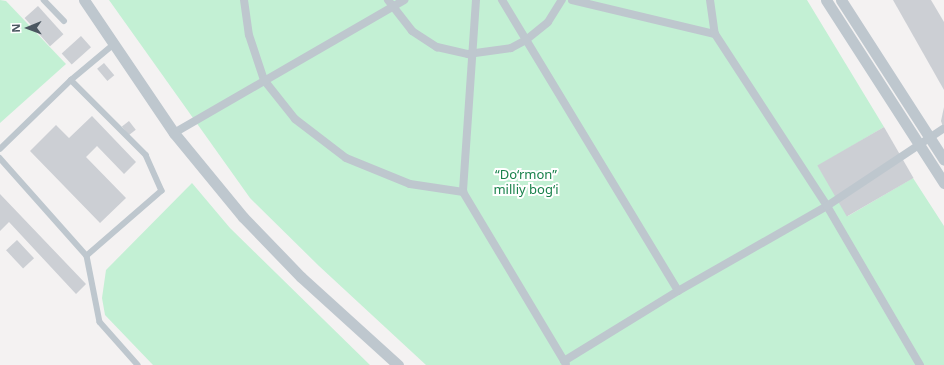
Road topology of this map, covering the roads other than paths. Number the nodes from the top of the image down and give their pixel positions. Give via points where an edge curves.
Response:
1 (44, 0) edge
2 (84, 0) edge
3 (244, 0) edge
4 (404, 0) edge
5 (476, 0) edge
6 (502, 0) edge
7 (562, 0) edge
8 (572, 0) edge
9 (710, 0) edge
10 (826, 0) edge
11 (841, 0) edge
12 (390, 4) edge
13 (64, 21) dead end
14 (715, 34) junction
15 (526, 40) junction
16 (113, 45) junction
17 (470, 54) junction
18 (71, 80) junction
19 (264, 80) junction
20 (943, 129) edge
21 (174, 133) junction
22 (930, 138) junction
23 (919, 144) junction
24 (0, 149) edge
25 (0, 158) edge
26 (944, 160) edge
27 (944, 183) edge
28 (463, 192) junction
29 (827, 206) junction
30 (87, 256) junction
31 (678, 291) junction
32 (565, 363) edge
33 (138, 365) edge
34 (398, 365) edge
35 (920, 365) edge

1 - 13 lane
2 - 16 street
3 - 19 street via 249,35
4 - 12 street
5 - 17 street
6 - 15 street
7 - 15 street via 548,22
8 - 14 street
9 - 14 street
10 - 23 street
11 - 22 street
12 - 17 street via 412,31 437,47
12 - 19 street
14 - 29 street
15 - 17 street via 511,48
15 - 31 street
16 - 18 lane
16 - 21 street
17 - 28 street
18 - 24 lane
18 - 30 lane via 146,155 162,191
19 - 21 street
19 - 28 street via 294,119 346,158 410,184
20 - 22 street
21 - 34 street via 242,217
22 - 23 street
22 - 26 street
23 - 27 street
23 - 29 street
25 - 30 lane
28 - 32 street
29 - 31 street
29 - 35 street
30 - 33 lane via 100,322
31 - 32 street

